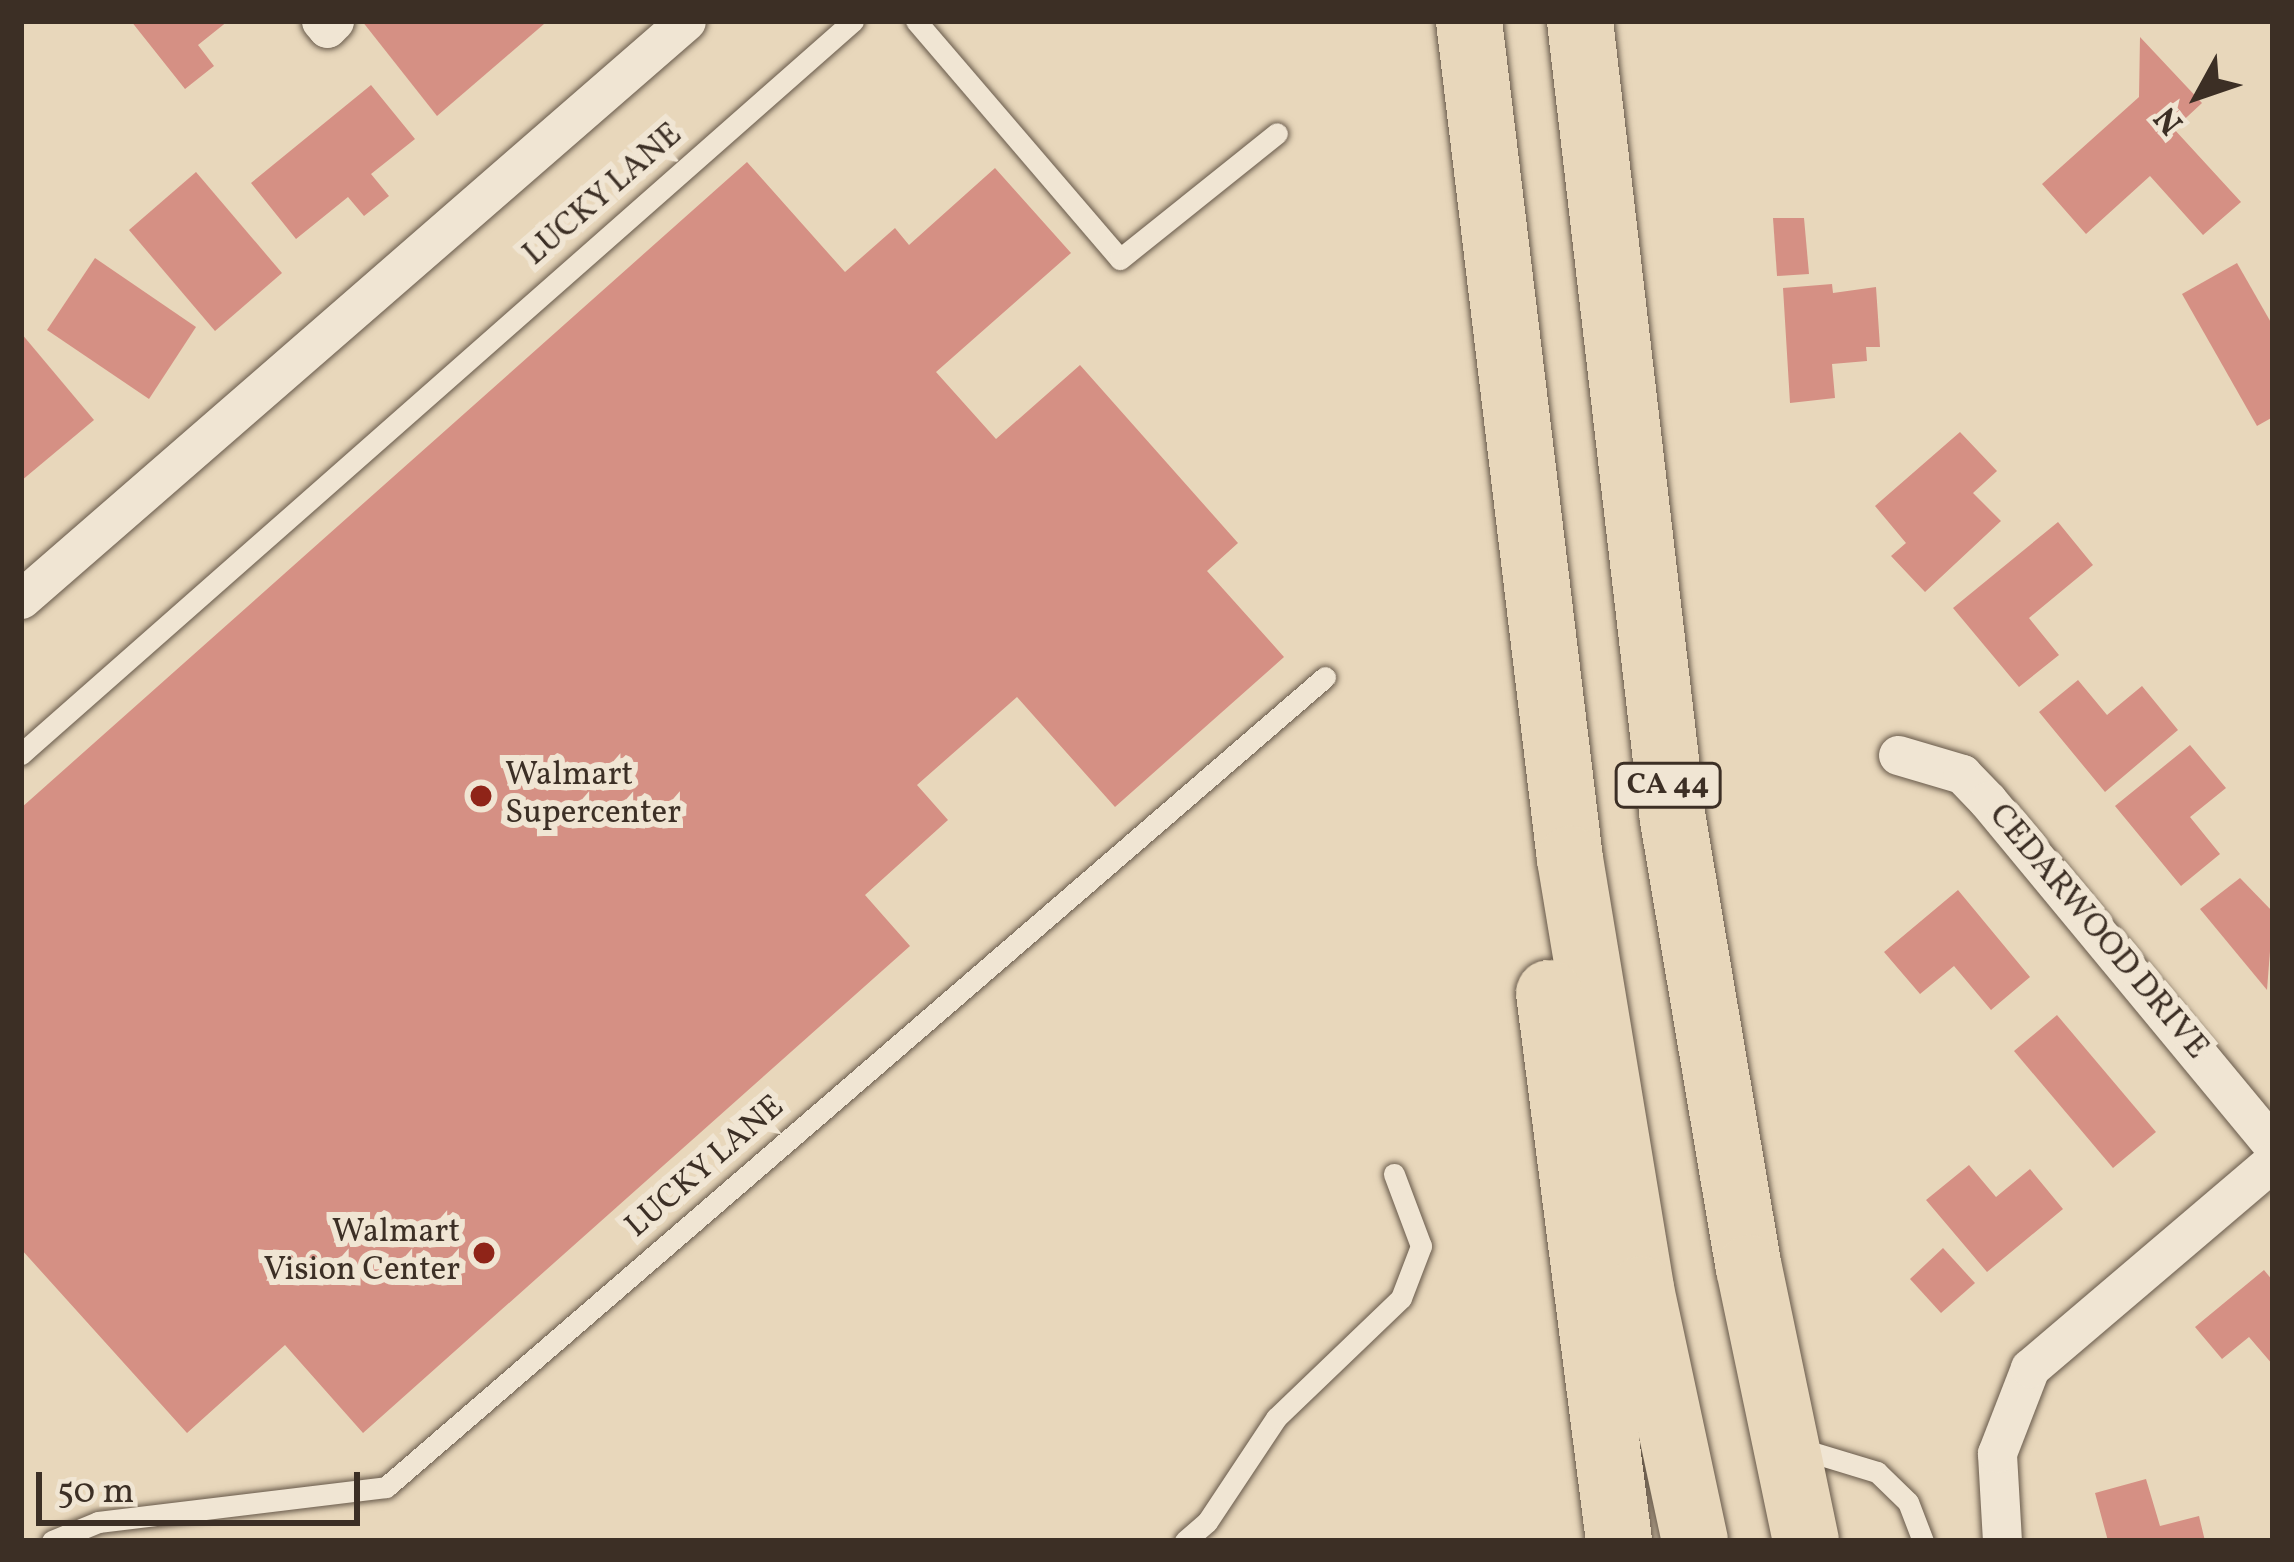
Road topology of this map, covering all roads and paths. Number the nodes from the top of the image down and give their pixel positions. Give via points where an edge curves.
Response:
1 (321, 21) edge
2 (334, 21) edge
3 (686, 21) edge
4 (853, 21) edge
5 (916, 21) edge
6 (1469, 21) edge
7 (1580, 21) edge
8 (1276, 133) dead end
9 (1503, 322) junction
10 (21, 599) edge
11 (1325, 677) dead end
12 (21, 754) edge
13 (1898, 755) dead end
14 (2273, 1145) edge
15 (2273, 1161) edge
16 (1394, 1174) dead end
17 (1786, 1444) junction
18 (52, 1541) edge
19 (1185, 1541) edge
20 (1619, 1541) edge
21 (1695, 1541) edge
22 (1806, 1541) edge
23 (1923, 1541) edge
24 (2002, 1541) edge

1 - 2 street via 327,28
3 - 10 street
4 - 12 lane, LUCKY LANE
5 - 8 lane via 1120,259
6 - 9 highway
7 - 17 highway, CA 44 via 1673,820
9 - 20 highway via 1485,427 1492,518
9 - 21 highway via 1574,882 1641,1289
11 - 18 lane, LUCKY LANE via 386,1487 98,1522
13 - 14 street, CEDARWOOD DRIVE via 1962,774 1988,800
15 - 24 street via 2030,1368 1997,1453
16 - 19 lane via 1420,1246 1401,1298 1276,1418 1207,1522
17 - 22 highway, CA 44
17 - 23 lane via 1876,1472 1907,1502

